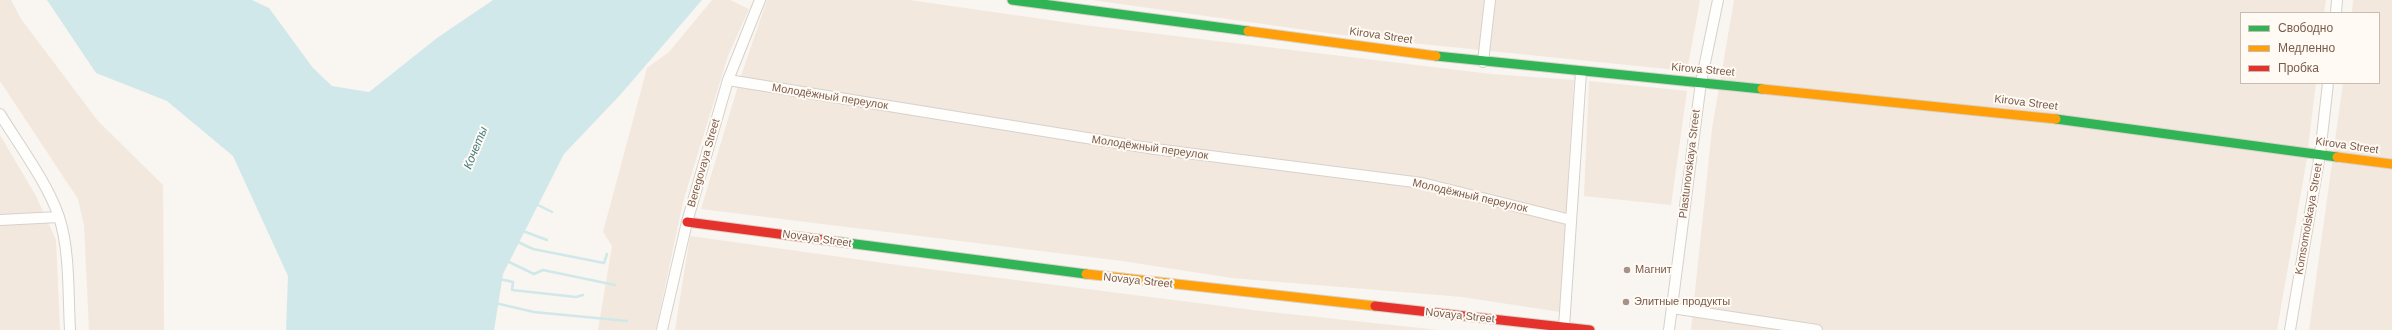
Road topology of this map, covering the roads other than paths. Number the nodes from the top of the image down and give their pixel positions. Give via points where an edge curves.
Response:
1 (760, 0) edge
2 (1012, 0) edge
3 (1490, 0) edge
4 (1718, 0) edge
5 (2338, 0) edge
6 (2336, 12) edge
7 (1483, 62) junction
8 (1581, 72) junction
9 (728, 80) junction
10 (1701, 82) junction
11 (2328, 84) edge
12 (0, 114) edge
13 (2320, 154) junction
14 (2392, 164) edge
15 (59, 217) junction
16 (0, 220) edge
17 (1571, 220) junction
18 (687, 222) junction
19 (1672, 308) junction
20 (1564, 327) junction
21 (70, 330) edge
22 (662, 330) edge
23 (1588, 330) edge
24 (1669, 330) edge
25 (1817, 330) edge
26 (2290, 330) edge

1 - 9 street, Beregovaya Street
2 - 7 street, Kirova Street
3 - 7 street
4 - 10 street, Plastunovskaya Street
5 - 6 street
7 - 8 street, Kirova Street
8 - 10 street, Kirova Street
8 - 17 street
9 - 17 street, Молодёжный переулок via 1155,149 1422,183
9 - 18 street, Beregovaya Street
10 - 13 street, Kirova Street via 2014,113
10 - 19 street, Plastunovskaya Street
11 - 13 street, Komsomolskaya Street
12 - 15 street via 41,181
13 - 14 street, Kirova Street
13 - 26 street, Komsomolskaya Street
15 - 16 street
15 - 21 street via 64,242
17 - 20 street
18 - 20 street, Novaya Street via 1082,274
18 - 22 street, Beregovaya Street
19 - 24 street, Plastunovskaya Street
19 - 25 street
20 - 23 street, Novaya Street

